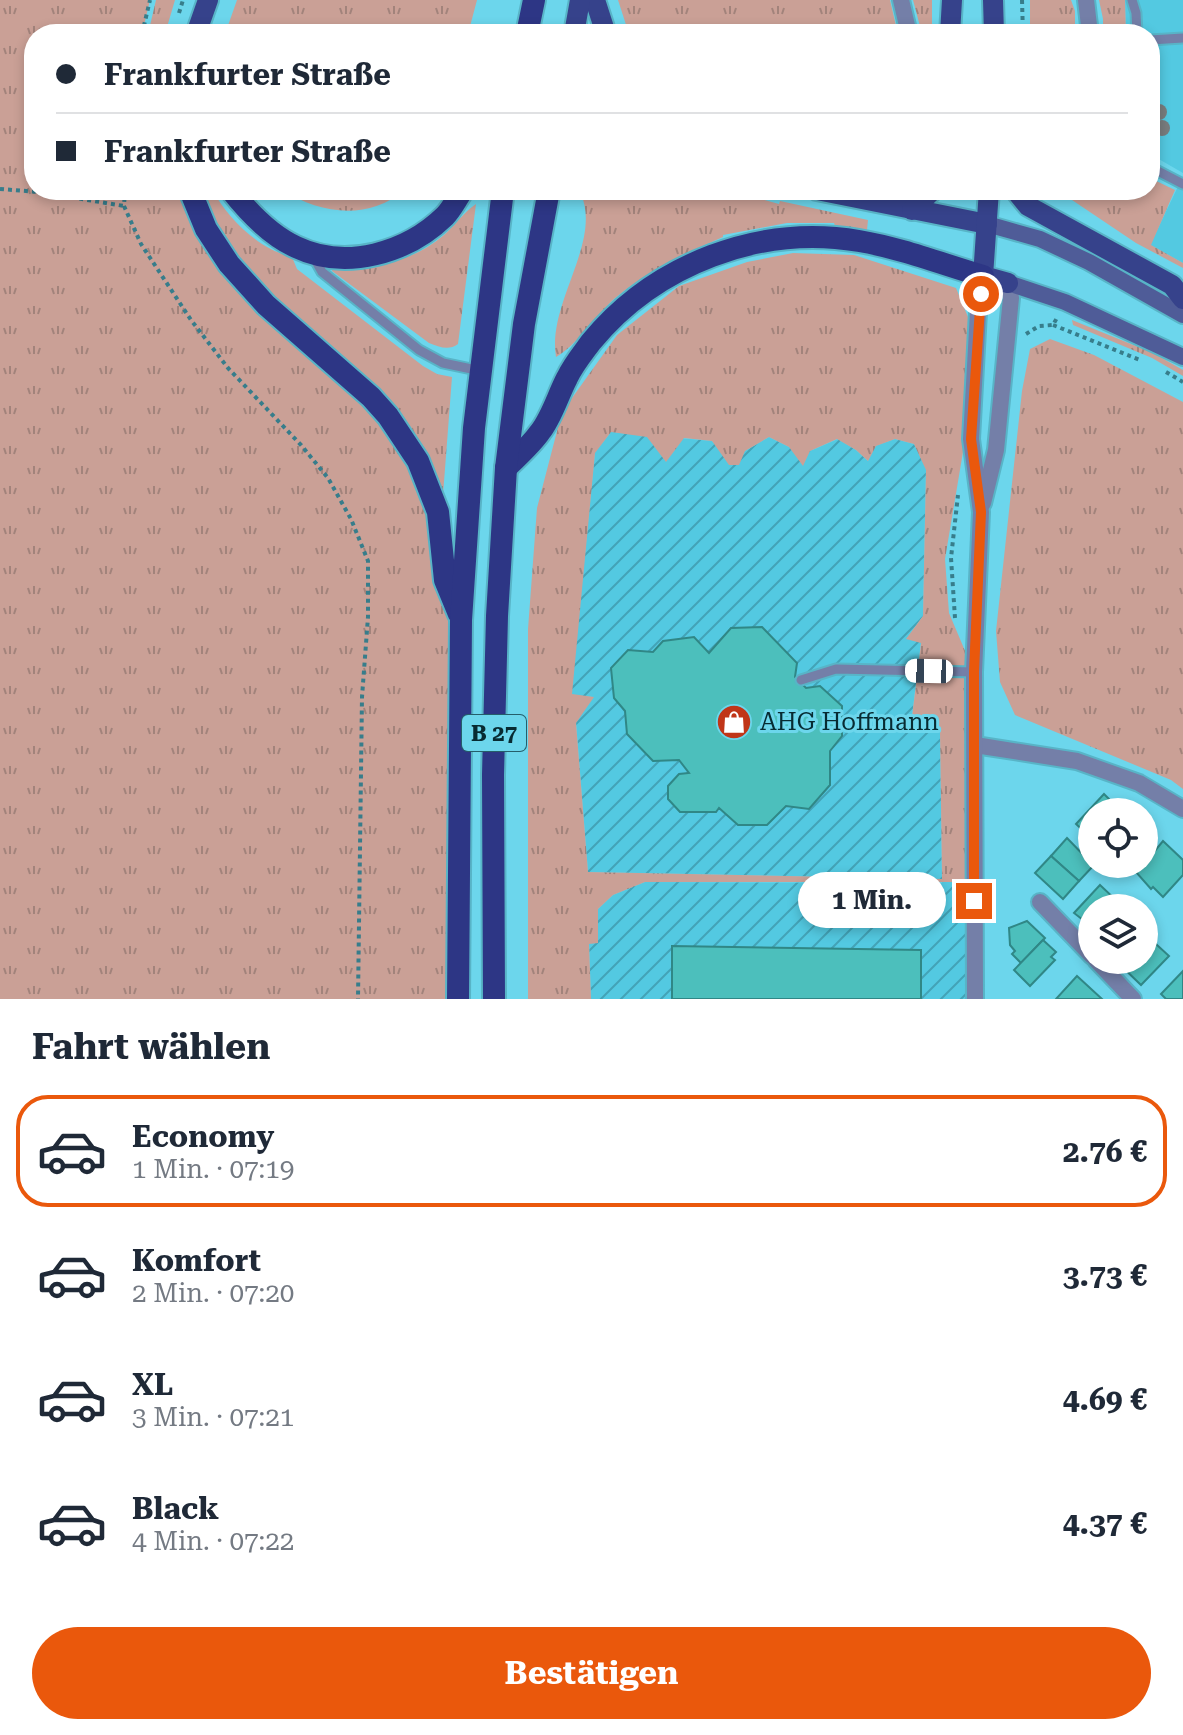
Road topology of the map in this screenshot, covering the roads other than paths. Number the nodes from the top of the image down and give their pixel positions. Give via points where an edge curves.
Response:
1 (208, 0) edge
2 (534, 0) edge
3 (580, 0) edge
4 (595, 0) edge
5 (901, 0) edge
6 (952, 0) edge
7 (993, 0) edge
8 (1086, 0) edge
9 (1132, 0) edge
10 (200, 24) edge
11 (529, 24) edge
12 (576, 24) edge
13 (603, 24) edge
14 (907, 24) edge
15 (951, 24) edge
16 (994, 24) edge
17 (1089, 24) edge
18 (1137, 24) edge
19 (1183, 38) edge
20 (1160, 39) edge
21 (1160, 172) edge
22 (1183, 184) edge
23 (194, 200) edge
24 (238, 200) edge
25 (456, 200) edge
26 (502, 200) edge
27 (547, 200) edge
28 (864, 200) edge
29 (922, 200) edge
30 (988, 200) edge
31 (1023, 200) edge
32 (912, 210) junction
33 (987, 224) junction
34 (312, 252) junction
35 (983, 276) junction
36 (1008, 283) junction
37 (1183, 299) edge
38 (1183, 315) edge
39 (1183, 357) edge
40 (481, 371) junction
41 (506, 468) junction
42 (981, 512) junction
43 (461, 620) junction
44 (974, 672) junction
45 (801, 680) dead end
46 (975, 745) junction
47 (1183, 809) edge
48 (1040, 902) dead end
49 (1078, 941) edge
50 (1109, 974) edge
51 (458, 999) edge
52 (494, 999) edge
53 (975, 999) edge
54 (1133, 999) edge

1 - 10 main road
2 - 11 highway
3 - 12 main road
4 - 13 main road
5 - 14 street
6 - 15 main road
7 - 16 main road
8 - 17 street
9 - 18 lane
19 - 20 lane
21 - 22 lane
23 - 43 highway via 206,229 238,275 371,397 418,461 438,512 445,580
24 - 34 highway via 270,231
25 - 34 highway via 420,235 389,252 358,257
26 - 40 highway, B 27
27 - 41 highway, B 27 via 524,324
28 - 32 main road
29 - 32 main road
30 - 33 main road
31 - 37 main road via 1172,285
32 - 33 main road
33 - 35 main road
33 - 36 main road
33 - 38 main road via 1040,239
34 - 40 lane via 322,272 419,350 443,363
35 - 36 main road
35 - 41 highway via 859,241 783,238 740,245 668,276 614,318 568,375 541,432
35 - 42 street via 971,439
36 - 39 main road via 1065,302
36 - 42 street via 1011,298 996,450
40 - 43 highway, B 27
41 - 52 highway, B 27 via 493,775
42 - 44 street
43 - 51 highway, B 27
44 - 45 lane via 836,669
44 - 46 street
46 - 47 street via 1077,761 1139,783
46 - 53 street
48 - 49 street
50 - 54 street

